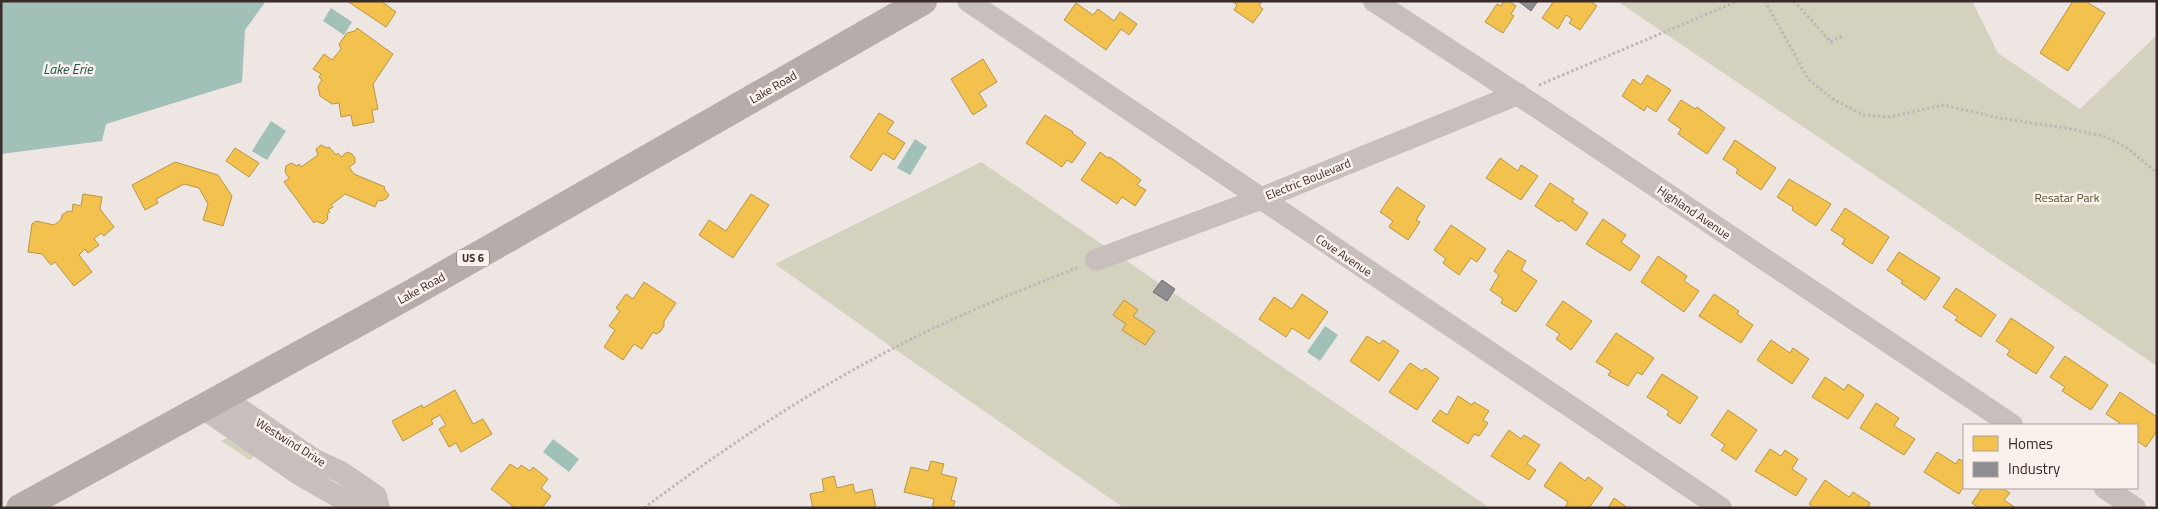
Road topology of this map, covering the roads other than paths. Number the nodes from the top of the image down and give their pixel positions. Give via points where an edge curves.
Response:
1 (923, 1) edge
2 (968, 1) edge
3 (1374, 1) edge
4 (1518, 94) junction
5 (1260, 199) junction
6 (1096, 260) road end
7 (212, 402) junction
8 (2011, 424) edge
9 (2106, 489) edge
10 (20, 508) edge
11 (358, 508) edge
12 (379, 508) edge
13 (1721, 508) edge
14 (2135, 508) edge

1 - 7 main road, Lake Road / US 6 via 414,292
2 - 5 street, Cove Avenue
3 - 4 street, Highland Avenue
4 - 5 street, Electric Boulevard
4 - 8 street, Highland Avenue
5 - 6 street, Electric Boulevard
5 - 13 street, Cove Avenue
7 - 10 main road, Lake Road / US 6
7 - 11 street, Westwind Drive via 300,475
7 - 12 street, Westwind Drive via 341,472 376,496
9 - 14 street

